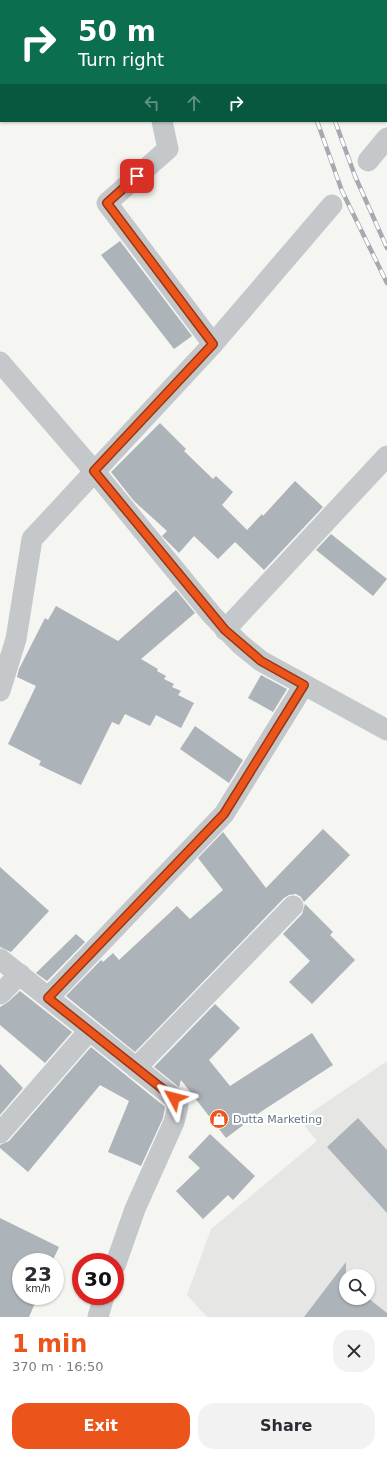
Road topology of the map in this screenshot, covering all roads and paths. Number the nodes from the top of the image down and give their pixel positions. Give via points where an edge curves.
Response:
1 (162, 122) edge
2 (387, 138) edge
3 (368, 161) dead end
4 (332, 205) dead end
5 (213, 344) junction
6 (0, 362) edge
7 (387, 456) edge
8 (94, 471) junction
9 (225, 630) junction
10 (304, 685) junction
11 (0, 692) edge
12 (387, 730) edge
13 (293, 906) dead end
14 (0, 959) edge
15 (20, 974) junction
16 (0, 994) edge
17 (48, 998) junction
18 (89, 1031) junction
19 (136, 1068) junction
20 (0, 1134) edge
21 (120, 1253) edge
22 (101, 1305) edge
23 (98, 1317) edge

1 - 5 street via 168,149 107,203
2 - 3 street
4 - 5 street
5 - 8 street
6 - 8 street
7 - 9 street
8 - 9 street
8 - 11 street via 32,539 16,639
9 - 10 street via 261,661
10 - 12 street
10 - 17 street via 224,814
13 - 19 street
14 - 15 street
15 - 16 street
15 - 17 street
17 - 18 street
18 - 19 street
18 - 20 street
19 - 21 street via 174,1098 178,1106 174,1122
22 - 23 street

